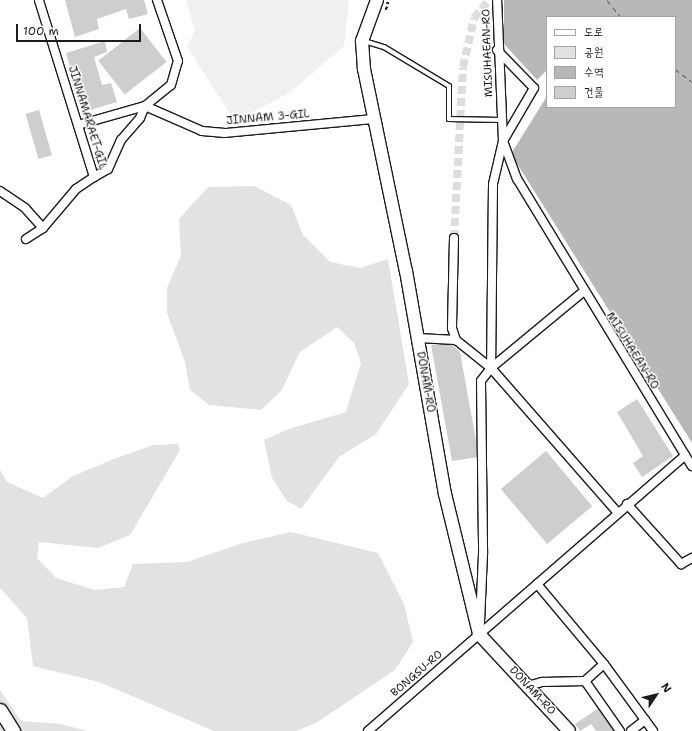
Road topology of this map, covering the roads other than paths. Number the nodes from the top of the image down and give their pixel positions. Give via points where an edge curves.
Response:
1 (39, 0) edge
2 (157, 0) edge
3 (377, 0) edge
4 (497, 0) edge
5 (362, 41) junction
6 (497, 50) junction
7 (145, 106) junction
8 (374, 119) junction
9 (501, 120) junction
10 (78, 125) junction
11 (503, 141) junction
12 (94, 177) junction
13 (0, 191) edge
14 (43, 228) junction
15 (454, 238) tunnel mouth
16 (26, 239) dead end
17 (583, 292) junction
18 (418, 338) junction
19 (456, 340) junction
20 (491, 368) junction
21 (685, 455) junction
22 (692, 466) edge
23 (627, 504) junction
24 (617, 512) junction
25 (692, 558) edge
26 (537, 584) junction
27 (480, 634) junction
28 (604, 664) junction
29 (585, 681) junction
30 (527, 686) junction
31 (0, 710) edge
32 (645, 720) junction
33 (13, 731) edge
34 (368, 731) edge
35 (569, 731) edge
36 (620, 731) edge
37 (631, 731) edge
38 (653, 731) edge

1 - 10 street, JINNAMARAET-GIL
2 - 7 street via 178,61 171,85
3 - 5 main road, DONAM-RO
4 - 6 street, MISUHAEAN-RO
5 - 8 main road, DONAM-RO
5 - 9 lane via 384,47 448,86 449,119
6 - 9 street, MISUHAEAN-RO
6 - 11 street via 534,88
7 - 8 street, JINNAM 3-GIL via 202,131 225,133
7 - 10 street
7 - 12 street via 140,118 121,140 108,169
8 - 18 main road, DONAM-RO
9 - 11 street, MISUHAEAN-RO
10 - 12 street, JINNAMARAET-GIL
11 - 17 street, MISUHAEAN-RO via 517,179
11 - 20 street via 493,184
12 - 14 street, JINNAMARAET-GIL via 76,189
13 - 14 street via 25,208
14 - 16 street, JINNAMARAET-GIL
15 - 19 street via 452,328
17 - 20 street
17 - 21 street, MISUHAEAN-RO
18 - 19 street
18 - 27 main road, DONAM-RO via 445,494
19 - 20 street
20 - 24 street
20 - 27 street via 481,381 483,554
21 - 22 street, MISUHAEAN-RO
21 - 23 street
23 - 24 street
23 - 25 street via 681,564
24 - 26 street
26 - 27 street
26 - 28 street
27 - 30 main road, DONAM-RO
27 - 34 street, BONGSU-RO
28 - 29 street
28 - 32 street
29 - 30 street via 542,682
29 - 36 street
30 - 35 main road, DONAM-RO
31 - 33 main road
32 - 37 street
32 - 38 street

